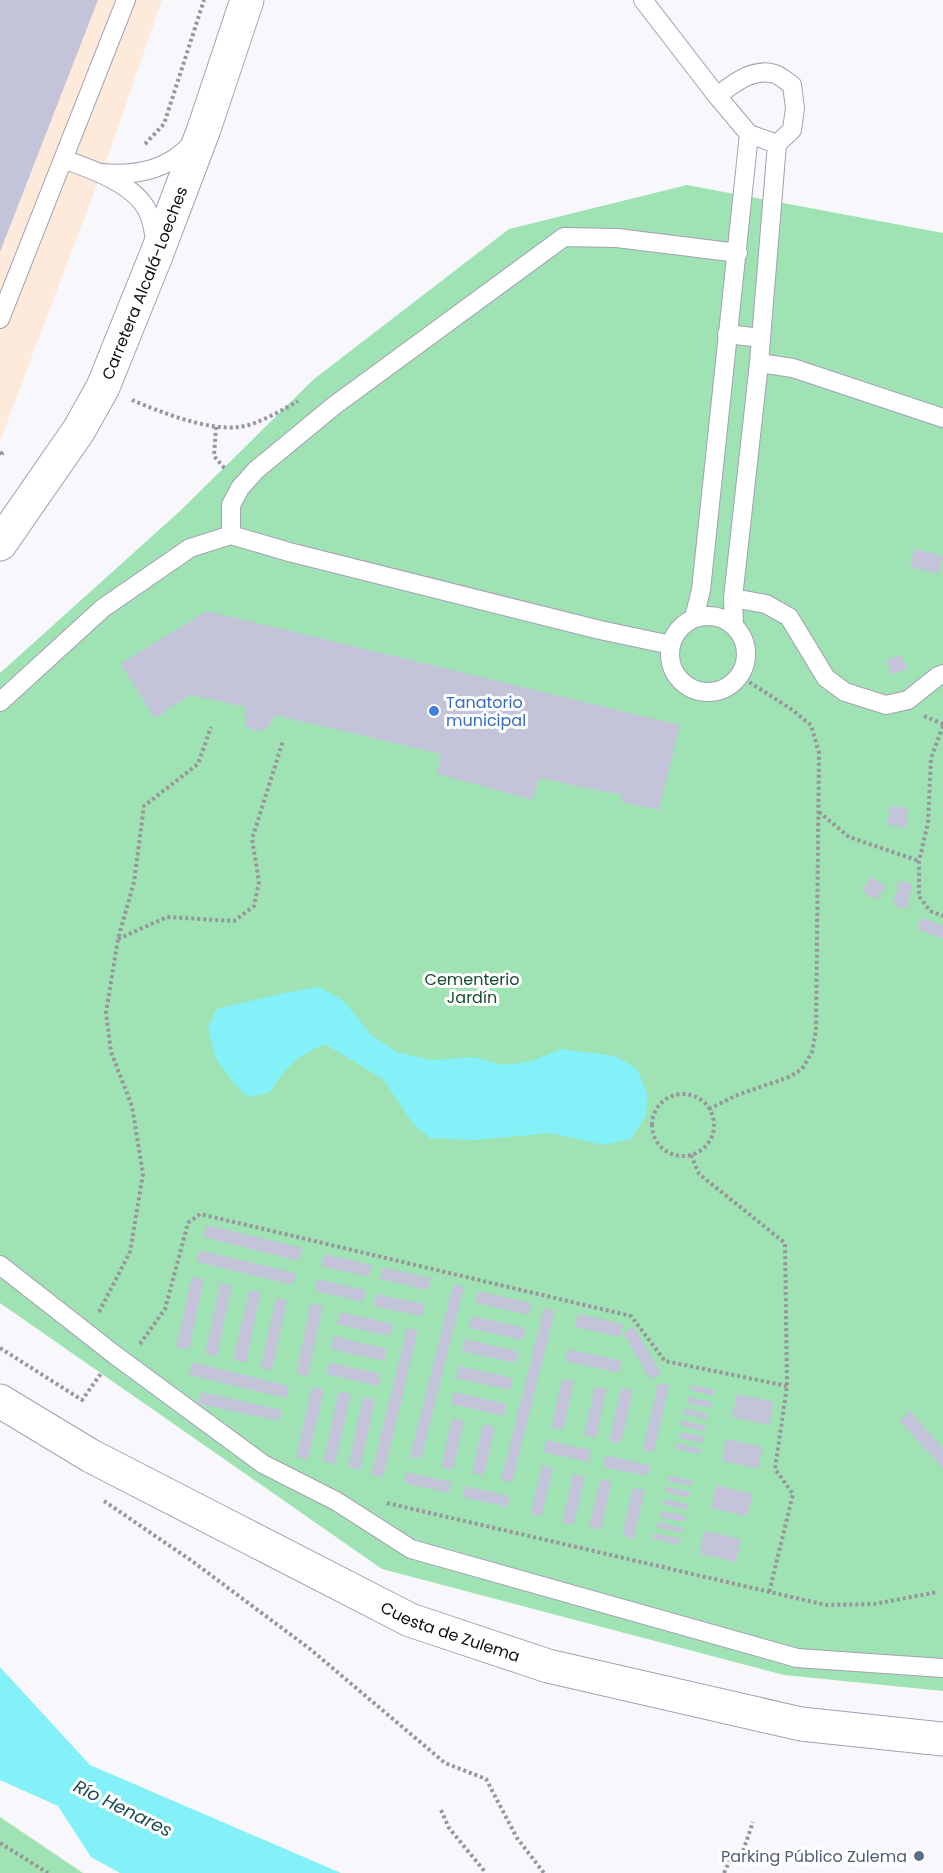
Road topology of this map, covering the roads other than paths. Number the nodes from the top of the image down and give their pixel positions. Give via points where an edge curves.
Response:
1 (126, 0) edge
2 (247, 0) edge
3 (643, 0) edge
4 (717, 96) junction
5 (204, 129) junction
6 (749, 134) junction
7 (777, 144) junction
8 (63, 159) junction
9 (99, 172) junction
10 (157, 253) junction
11 (738, 253) junction
12 (0, 319) edge
13 (728, 334) junction
14 (761, 338) junction
15 (759, 363) junction
16 (943, 418) edge
17 (231, 535) junction
18 (0, 544) edge
19 (733, 598) junction
20 (694, 618) junction
21 (734, 625) junction
22 (671, 645) junction
23 (943, 674) edge
24 (0, 702) edge
25 (0, 1265) edge
26 (0, 1401) edge
27 (943, 1668) edge
28 (943, 1739) edge

1 - 8 lane
2 - 5 street, Carretera Alcalá-Loeches
3 - 4 lane
4 - 6 lane
4 - 7 lane via 740,78 759,73 775,74 792,85 792,130
5 - 9 lane via 184,153 157,170
5 - 10 street, Carretera Alcalá-Loeches
6 - 7 lane
6 - 11 lane
7 - 14 lane
8 - 9 lane
8 - 12 lane
9 - 10 lane via 141,200 150,216
10 - 18 street, Carretera Alcalá-Loeches via 103,387 80,429
11 - 13 lane
11 - 17 lane via 617,238 564,237 335,405 256,470 231,505
13 - 14 lane
13 - 20 lane via 702,590
14 - 15 lane
15 - 16 lane via 793,368
15 - 19 lane
17 - 22 lane
17 - 24 lane via 190,548 103,608
19 - 21 lane
19 - 23 lane via 766,604 789,617 826,678 845,692 886,705 908,700
20 - 21 lane via 715,616
20 - 22 lane via 680,629
21 - 22 lane via 743,636 746,664 728,687 715,692 686,685 670,660
25 - 27 lane via 263,1464 336,1501 411,1549 797,1658
26 - 28 street, Cuesta de Zulema via 91,1456 410,1620 548,1666 801,1724

